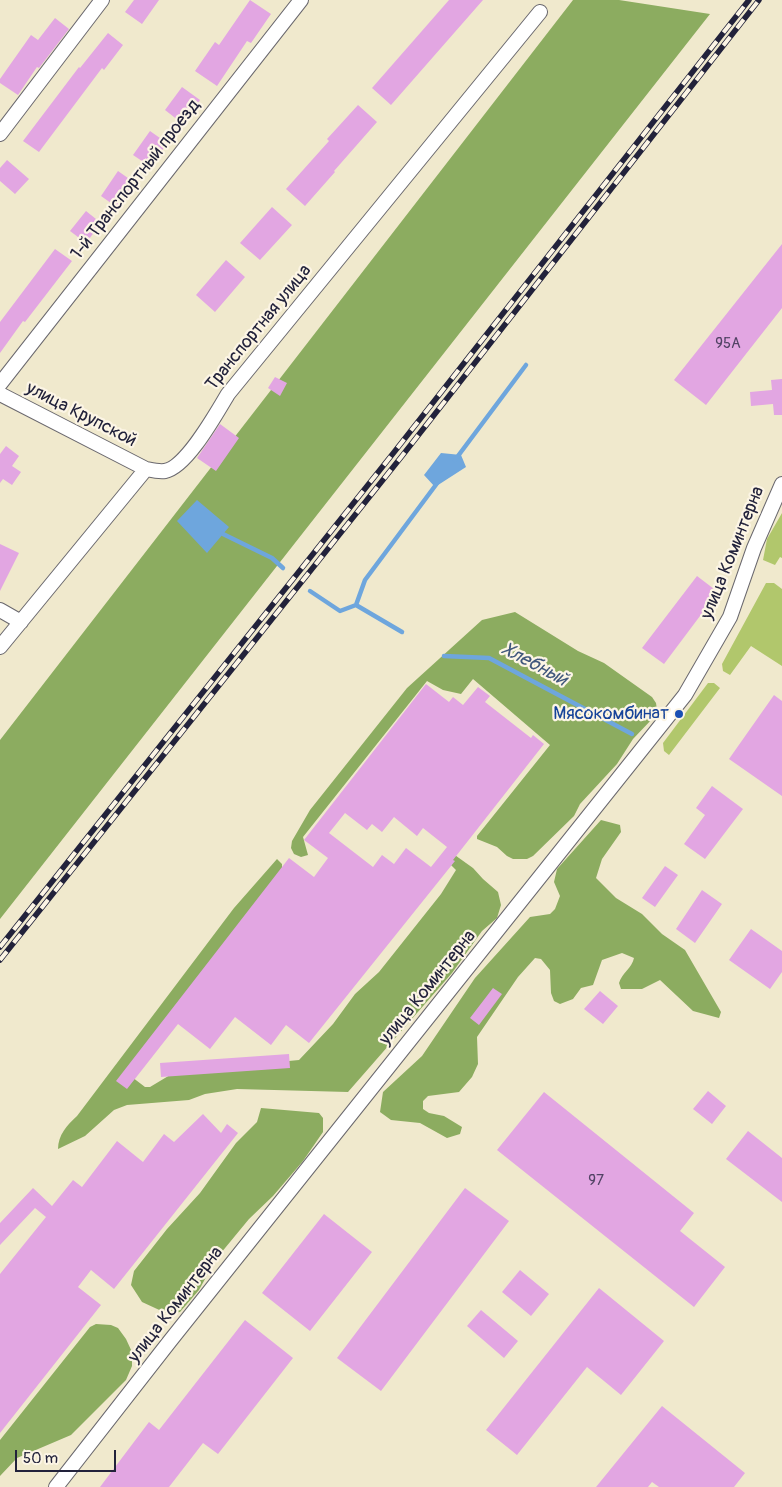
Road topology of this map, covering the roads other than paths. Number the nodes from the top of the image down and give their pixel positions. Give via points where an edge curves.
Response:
1 (102, 0) edge
2 (301, 0) edge
3 (540, 12) dead end
4 (0, 134) edge
5 (0, 384) edge
6 (0, 394) edge
7 (146, 469) junction
8 (782, 484) edge
9 (0, 610) edge
10 (21, 622) junction
11 (0, 647) edge
12 (56, 1487) edge

1 - 4 street
2 - 5 street, 1-й Транспортный проезд
3 - 7 street, Транспортная улица via 228,394 194,448 166,471
6 - 7 street, улица Крупской
7 - 10 street
8 - 12 street, улица Коминтерна via 754,548 730,617 685,695
9 - 10 street
10 - 11 street

